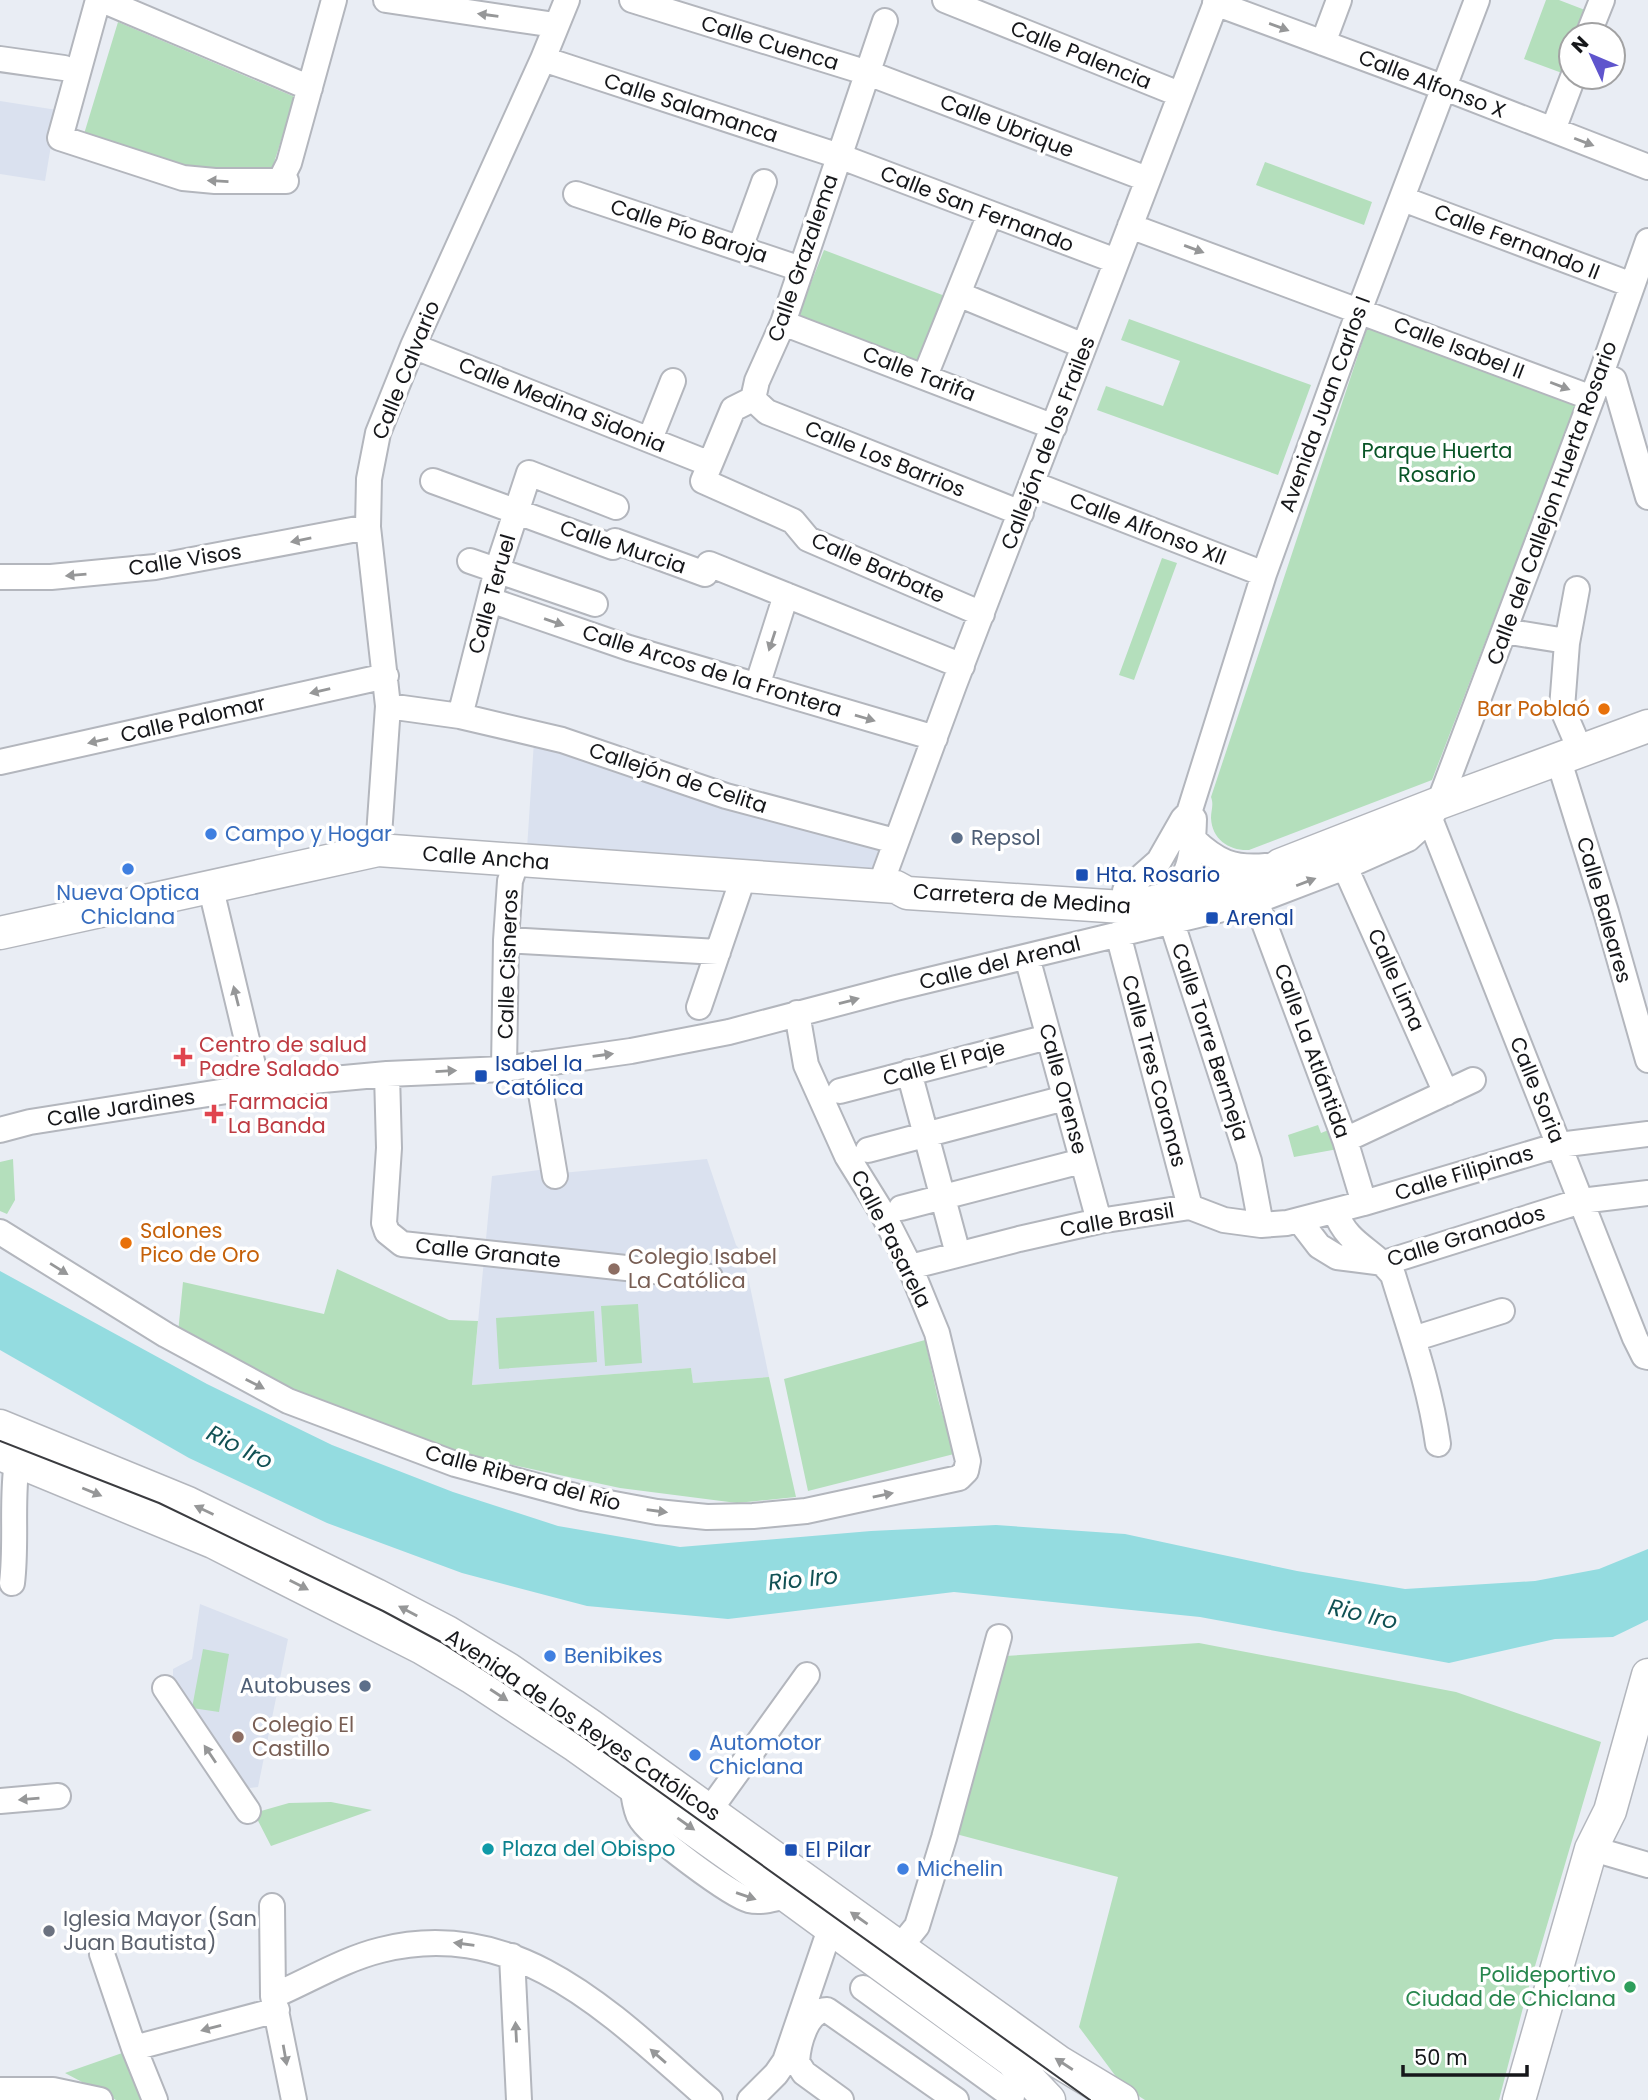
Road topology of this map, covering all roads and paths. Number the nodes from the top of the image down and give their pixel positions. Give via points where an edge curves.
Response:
1 (100, 0) edge
2 (334, 0) edge
3 (386, 0) edge
4 (567, 0) edge
5 (632, 0) edge
6 (945, 0) edge
7 (1339, 0) edge
8 (1477, 0) edge
9 (1602, 0) edge
10 (1216, 1) edge
11 (885, 21) dead end
12 (1594, 21) edge
13 (555, 25) junction
14 (1323, 43) junction
15 (0, 59) edge
16 (543, 59) junction
17 (64, 68) dead end
18 (868, 73) junction
19 (310, 88) junction
20 (1445, 88) junction
21 (1568, 91) edge
22 (1179, 94) junction
23 (1553, 130) junction
24 (839, 156) junction
25 (1648, 167) edge
26 (1147, 178) junction
27 (764, 182) dead end
28 (576, 194) dead end
29 (1402, 199) junction
30 (990, 214) junction
31 (1130, 226) junction
32 (1648, 241) edge
33 (740, 247) junction
34 (1116, 261) junction
35 (801, 269) junction
36 (1632, 285) junction
37 (958, 294) junction
38 (1359, 311) junction
39 (783, 323) junction
40 (414, 346) junction
41 (1084, 346) junction
42 (1601, 374) junction
43 (925, 376) junction
44 (673, 381) dead end
45 (1592, 398) junction
46 (753, 400) junction
47 (1054, 428) junction
48 (650, 439) junction
49 (707, 473) junction
50 (433, 481) dead end
51 (1033, 484) junction
52 (1648, 497) edge
53 (616, 507) dead end
54 (517, 511) junction
55 (1021, 513) junction
56 (368, 527) junction
57 (470, 561) dead end
58 (498, 570) junction
59 (1264, 574) junction
60 (0, 577) edge
61 (1577, 589) dead end
62 (786, 595) junction
63 (490, 600) junction
64 (595, 604) dead end
65 (982, 614) junction
66 (1504, 631) junction
67 (1567, 643) junction
68 (962, 666) junction
69 (386, 676) junction
70 (757, 686) junction
71 (388, 706) junction
72 (460, 716) junction
73 (1648, 726) edge
74 (935, 738) junction
75 (1570, 756) junction
76 (0, 762) edge
77 (1435, 811) junction
78 (1189, 813) junction
79 (1193, 839) junction
80 (895, 841) junction
81 (1167, 849) junction
82 (378, 850) junction
83 (517, 860) junction
84 (1273, 866) junction
85 (1345, 867) junction
86 (743, 878) junction
87 (210, 885) junction
88 (888, 887) junction
89 (1190, 890) junction
90 (1112, 898) junction
91 (1256, 901) junction
92 (1172, 923) junction
93 (0, 933) edge
94 (1118, 934) junction
95 (506, 940) junction
96 (718, 952) junction
97 (1027, 957) junction
98 (699, 1007) dead end
99 (797, 1013) junction
100 (1048, 1037) junction
101 (1648, 1060) edge
102 (536, 1064) junction
103 (504, 1069) junction
104 (909, 1072) junction
105 (387, 1074) junction
106 (1473, 1080) dead end
107 (258, 1086) junction
108 (840, 1091) dead end
109 (1446, 1093) junction
110 (1065, 1098) junction
111 (0, 1130) edge
112 (1648, 1134) edge
113 (926, 1135) junction
114 (1345, 1140) junction
115 (1559, 1144) junction
116 (868, 1150) dead end
117 (1082, 1161) junction
118 (555, 1176) dead end
119 (1648, 1193) edge
120 (942, 1196) junction
121 (1581, 1201) junction
122 (1364, 1203) junction
123 (1190, 1207) junction
124 (901, 1209) dead end
125 (1335, 1211) junction
126 (1299, 1220) junction
127 (1099, 1221) junction
128 (1261, 1225) junction
129 (0, 1232) edge
130 (958, 1254) junction
131 (1384, 1263) junction
132 (910, 1267) junction
133 (710, 1277) dead end
134 (1502, 1311) dead end
135 (1413, 1339) junction
136 (1648, 1357) edge
137 (0, 1426) edge
138 (1438, 1444) dead end
139 (8, 1462) edge
140 (966, 1471) joint
141 (12, 1583) dead end
142 (999, 1637) dead end
143 (807, 1675) dead end
144 (1645, 1685) edge
145 (165, 1688) dead end
146 (58, 1797) dead end
147 (0, 1801) edge
148 (248, 1811) dead end
149 (709, 1811) junction
150 (1609, 1811) junction
151 (1607, 1853) junction
152 (1648, 1865) edge
153 (272, 1906) dead end
154 (830, 1929) junction
155 (900, 1947) junction
156 (102, 1954) dead end
157 (512, 1956) junction
158 (863, 1988) dead end
159 (275, 2003) junction
160 (134, 2048) junction
161 (0, 2090) edge
162 (1016, 2090) edge
163 (832, 2097) edge
164 (100, 2100) edge
165 (155, 2100) edge
166 (294, 2100) edge
167 (519, 2100) edge
168 (710, 2100) edge
169 (750, 2100) edge
170 (956, 2100) edge
171 (1049, 2100) edge
172 (1122, 2100) edge
173 (1520, 2100) edge
174 (1536, 2100) edge

1 - 19 street
19 -> 1 street via 283,181 183,178 61,138
2 - 19 street
13 -> 3 street
4 - 13 street, Calle Calvario
5 - 18 street, Calle Cuenca
6 - 22 street, Calle Palencia
7 - 14 street
8 - 20 street, Avenida Juan Carlos I
9 - 12 street
10 -> 14 street, Calle Alfonso X
10 - 22 street, Callejón de los Frailes
11 - 18 street, Calle Grazalema
13 - 16 street, Calle Calvario
14 - 20 street, Calle Alfonso X
15 - 17 street
16 - 24 street, Calle Salamanca
16 - 40 street, Calle Calvario
18 - 24 street, Calle Grazalema
18 - 26 street, Calle Ubrique
20 - 23 street, Calle Alfonso X
20 - 29 street, Avenida Juan Carlos I
21 - 23 street
22 - 26 street, Callejón de los Frailes
23 -> 25 street, Calle Alfonso X
24 - 30 street, Calle San Fernando
24 - 35 street, Calle Grazalema
26 - 31 street, Callejón de los Frailes
27 - 33 street
28 - 33 street, Calle Pío Baroja
29 - 36 street, Calle Fernando II
29 - 38 street, Avenida Juan Carlos I
30 - 34 street, Calle San Fernando
30 - 37 street
31 - 34 street, Callejón de los Frailes
31 -> 38 street, Calle Isabel II
32 - 36 street, Calle del Callejon Huerta Rosario
33 - 35 street, Calle Pío Baroja
34 - 41 street, Callejón de los Frailes
35 - 39 street, Calle Grazalema
36 - 42 street, Calle del Callejon Huerta Rosario
37 - 41 street
37 - 43 street
38 -> 45 street, Calle Isabel II
38 - 59 street, Avenida Juan Carlos I
39 - 43 street, Calle Tarifa
39 - 46 street, Calle Grazalema
40 - 48 street, Calle Medina Sidonia
40 - 56 street, Calle Calvario via 378,433 369,479
41 - 47 street, Callejón de los Frailes
42 - 45 street, Calle del Callejon Huerta Rosario
42 - 52 street via 1614,380
43 - 47 street, Calle Tarifa
44 - 48 street
45 - 66 street, Calle del Callejon Huerta Rosario
46 - 49 street via 733,409
46 - 55 street, Calle Los Barrios via 767,412
47 - 51 street, Callejón de los Frailes
48 - 49 street, Calle Medina Sidonia
49 - 65 street, Calle Barbate via 793,521 808,539
50 - 54 street, Calle Murcia
51 - 55 street, Callejón de los Frailes
51 - 59 street, Calle Alfonso XII
53 - 54 street, Calle Teruel via 529,473
54 - 58 street, Calle Teruel
54 - 62 street, Calle Murcia via 613,547 615,541 705,574 709,564
55 - 65 street, Callejón de los Frailes
56 -> 60 street, Calle Visos via 155,567
56 - 69 street, Calle Calvario
57 - 58 street
58 - 63 street, Calle Teruel
58 - 64 street
59 - 78 street, Avenida Juan Carlos I
61 - 67 street, Calle Baleares
62 - 68 street, Calle Murcia
62 -> 70 street
63 -> 70 street, Calle Arcos de la Frontera
63 - 72 street, Calle Teruel
65 - 68 street, Callejón de los Frailes
66 - 67 street
66 - 77 street, Calle del Callejon Huerta Rosario
67 - 75 street, Calle Baleares via 1562,708
68 - 74 street, Callejón de los Frailes
69 - 71 street, Calle Calvario
69 -> 76 street, Calle Palomar
70 -> 74 street, Calle Arcos de la Frontera
71 - 72 street, Callejón de Celita
71 - 82 street, Calle Calvario
72 - 80 street, Callejón de Celita via 562,740 726,796
73 - 75 main road, Carretera de Medina
74 - 80 street, Callejón de los Frailes
75 - 77 main road, Carretera de Medina
75 - 101 street, Calle Baleares via 1606,912
77 - 84 main road, Carretera de Medina
77 - 85 street, Calle del Arenal via 1408,839
77 - 115 street, Calle Soria
78 - 79 street, Avenida Juan Carlos I via 1194,819
78 - 81 street, Avenida Juan Carlos I
79 - 84 street via 1209,855 1229,864
79 - 89 street, Avenida Juan Carlos I
80 - 88 street, Callejón de los Frailes
81 - 89 street via 1166,872
81 - 90 street, Avenida Juan Carlos I via 1151,869
82 - 83 main road, Calle Ancha
82 - 87 main road, Calle Ancha
83 - 86 main road, Calle Ancha
83 - 95 street, Calle Cisneros via 510,881
84 - 89 main road, Carretera de Medina via 1268,874
91 -> 85 street, Calle del Arenal
85 - 109 street, Calle Lima
86 - 88 main road, Calle Ancha
86 - 96 street
87 - 93 main road, Calle Ancha
107 -> 87 street
88 - 90 main road, Carretera de Medina via 907,893
89 - 90 main road, Carretera de Medina via 1155,905
91 - 92 street, Calle del Arenal
91 - 114 street, Calle La Atlántida
92 - 94 street, Calle del Arenal
92 - 128 street, Calle Torre Bermeja via 1249,1161
94 - 97 street, Calle del Arenal
94 - 123 street, Calle Tres Coronas
95 - 96 street
95 - 103 street, Calle Cisneros
96 - 98 street
99 -> 97 street, Calle del Arenal
97 - 100 street, Calle Orense
102 -> 99 street, Calle del Arenal via 729,1032
99 - 132 street, Calle Pasarela via 806,1065 847,1156
100 - 104 street, Calle El Paje
100 - 110 street, Calle Orense
102 - 103 street, Calle Jardines
102 - 118 street
105 -> 103 street, Calle Jardines
104 - 108 street, Calle El Paje
104 - 113 street
105 - 107 street, Calle Jardines
105 - 133 street, Calle Granate via 389,1148 383,1223 394,1239 402,1244
106 - 109 street
107 - 111 street, Calle Jardines
109 - 114 street
110 - 113 street
110 - 117 street, Calle Orense
112 - 115 street, Calle Filipinas
113 - 116 street
113 - 120 street
114 - 122 street, Calle La Atlántida
115 - 121 street, Calle Soria
115 - 122 street, Calle Filipinas
117 - 120 street
117 - 127 street, Calle Orense
119 - 121 street, Calle Granados
120 - 124 street
120 - 130 street
121 - 131 street, Calle Granados
121 - 136 street, Calle Soria via 1635,1338
122 - 125 street, Calle Brasil
123 - 127 street, Calle Brasil
123 - 128 street, Calle Brasil via 1224,1220
125 - 126 street, Calle Brasil
125 - 131 street via 1345,1234
126 - 128 street, Calle Brasil
126 - 131 street, Calle Granados via 1319,1246 1337,1257
127 - 130 street, Calle Brasil
129 -> 140 street, Calle Ribera del Río via 166,1335 288,1401 455,1464 582,1498 657,1512 753,1516 806,1511 942,1483
130 - 132 street, Calle Brasil
131 - 135 street via 1393,1275
132 - 140 street, Calle Pasarela via 937,1333 968,1461
134 - 135 street
135 - 138 street
149 -> 137 main road, Avenida de los Reyes Católicos via 508,1669 447,1632 188,1503
139 - 141 street via 15,1558
139 -> 154 main road, Avenida de los Reyes Católicos via 213,1542 422,1648 515,1705
142 - 155 street via 917,1926
143 - 149 street
144 - 150 main road
148 -> 145 street
146 -> 147 street
155 -> 149 main road, Avenida de los Reyes Católicos
150 - 151 main road
150 - 173 main road via 1591,1849
151 - 152 street
151 - 174 main road
153 - 159 street
154 - 162 main road, Avenida de los Reyes Católicos via 1011,2060
154 - 169 street via 785,2060
172 -> 155 main road, Avenida de los Reyes Católicos via 1059,2062
156 - 160 street
157 -> 159 street via 458,1942 379,1950
167 -> 157 street
168 -> 157 street via 587,1995
158 - 162 street
159 -> 160 street
159 -> 166 street
160 - 165 street
161 - 164 street via 53,2090
162 - 171 main road, Avenida de los Reyes Católicos
163 - 170 street via 798,2067 797,2057 814,2014 827,2010

